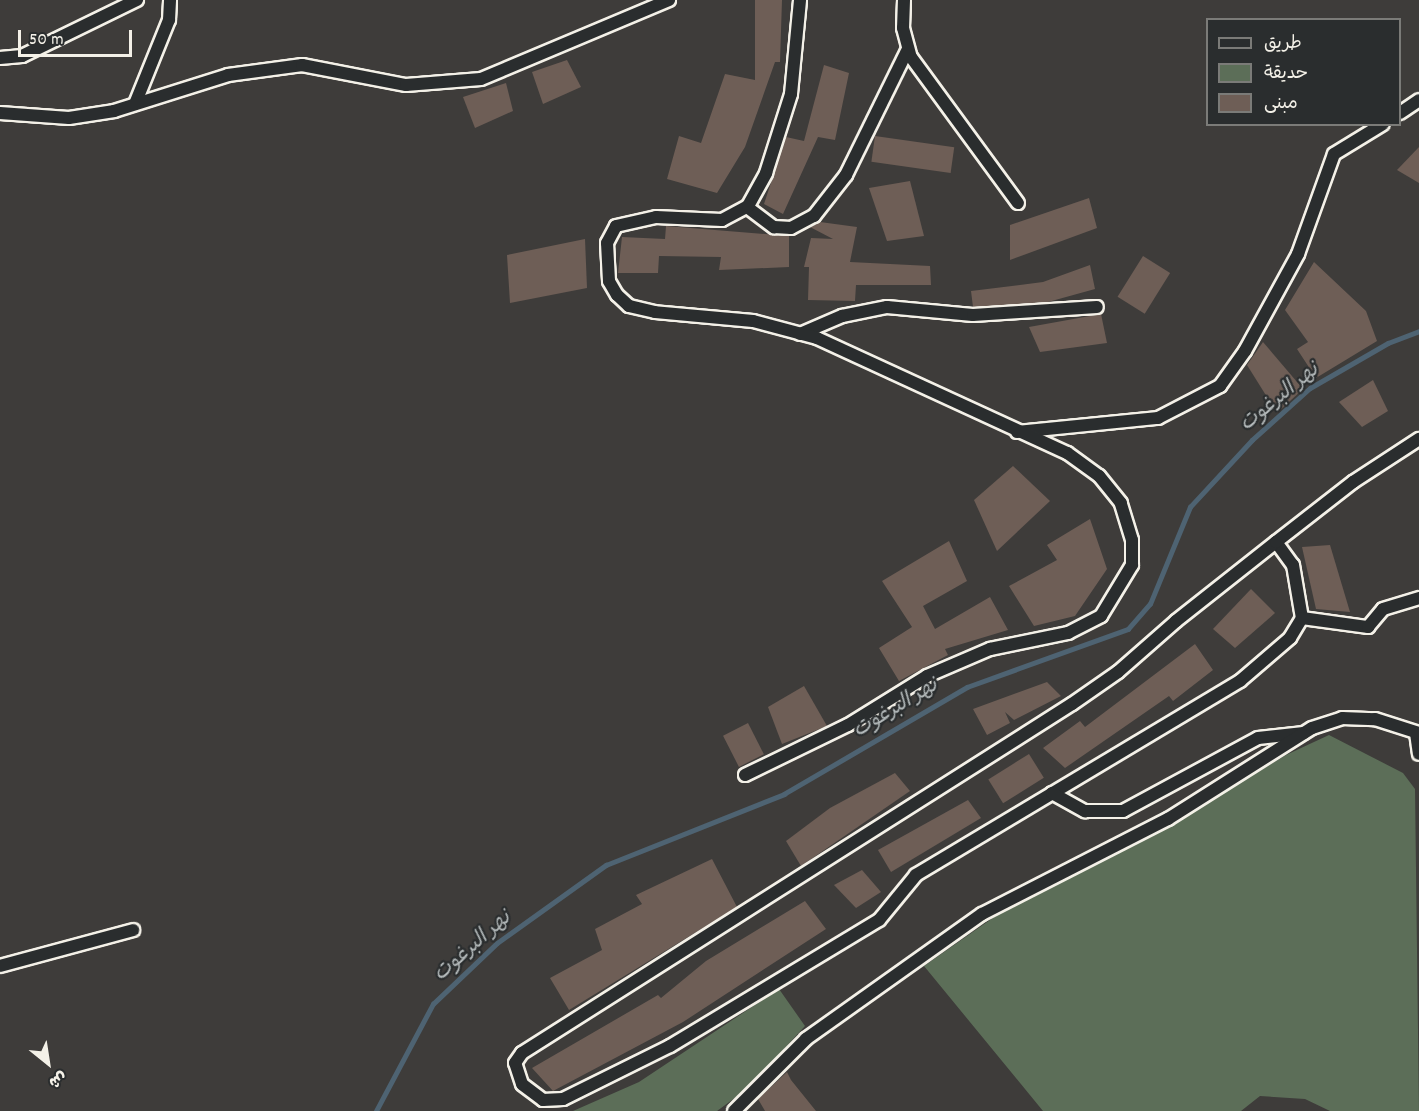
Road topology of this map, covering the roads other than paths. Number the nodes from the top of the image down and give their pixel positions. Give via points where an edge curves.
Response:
1 (137, 0) edge
2 (170, 0) edge
3 (669, 0) edge
4 (800, 0) edge
5 (904, 0) edge
6 (908, 49) junction
7 (0, 58) edge
8 (1419, 100) edge
9 (135, 104) junction
10 (1401, 112) edge
11 (0, 113) edge
12 (1380, 126) edge
13 (1018, 203) dead end
14 (747, 207) junction
15 (1097, 307) dead end
16 (800, 334) junction
17 (1016, 433) junction
18 (1419, 439) edge
19 (1276, 542) junction
20 (1419, 598) edge
21 (1302, 618) junction
22 (1304, 733) junction
23 (1418, 733) edge
24 (1419, 754) edge
25 (745, 775) dead end
26 (1052, 793) junction
27 (134, 930) dead end
28 (0, 966) edge
29 (734, 1111) edge

1 - 7 street via 22,56
2 - 9 street via 169,20
3 - 9 street via 481,80 406,85 302,65 244,71
4 - 14 street via 791,94 766,173
5 - 6 street
6 - 13 street
6 - 14 street via 846,175 814,216 791,228 774,227
8 - 10 street
9 - 11 street via 69,118
12 - 17 street via 1334,154 1298,254 1220,386 1158,418
14 - 16 street via 722,220 656,217 616,226 607,243 609,281 629,306 753,321
15 - 16 street via 974,315 887,307 842,316
16 - 17 street
17 - 25 street via 1067,453 1099,476 1121,503 1132,557 1120,592 1101,616 1068,633 990,649 927,676 848,725
18 - 19 street
19 - 21 street via 1293,565
19 - 26 street via 1072,704 522,1053 515,1063 522,1084 543,1100 563,1099 670,1046 879,920 910,879
20 - 21 street via 1383,609 1368,627
21 - 26 street via 1290,638 1240,681
22 - 23 street via 1342,718 1375,719
22 - 26 street via 1258,738 1123,811 1085,811
22 - 29 street via 1168,819 982,914 806,1039
23 - 24 street
27 - 28 street

